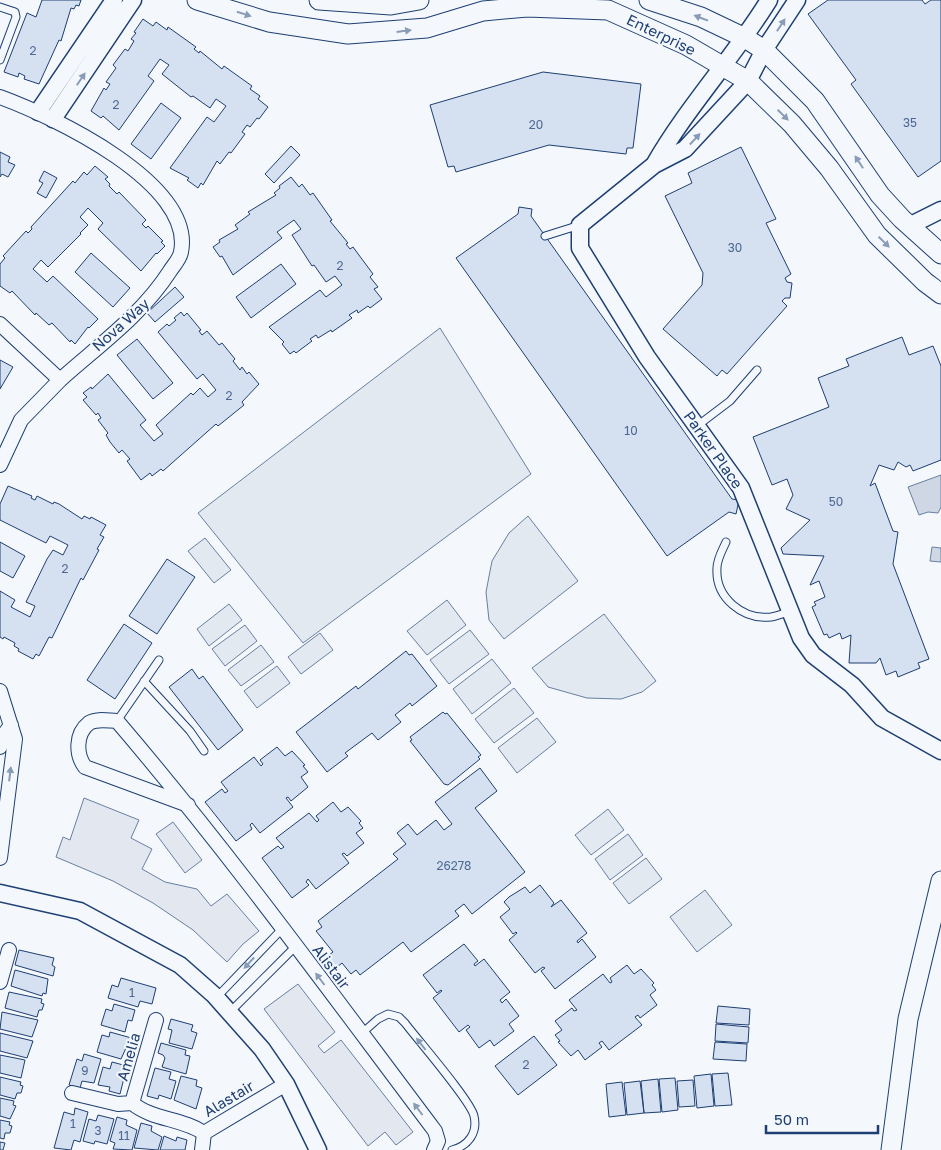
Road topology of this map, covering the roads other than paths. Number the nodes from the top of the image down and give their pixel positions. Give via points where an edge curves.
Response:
1 (114, 0) edge
2 (133, 0) edge
3 (197, 0) edge
4 (319, 0) edge
5 (419, 0) edge
6 (649, 0) edge
7 (769, 0) edge
8 (797, 0) edge
9 (0, 7) edge
10 (745, 38) junction
11 (764, 50) junction
12 (0, 60) edge
13 (724, 67) junction
14 (748, 81) junction
15 (0, 97) edge
16 (38, 112) junction
17 (54, 119) junction
18 (654, 165) junction
19 (941, 210) edge
20 (580, 225) junction
21 (909, 226) junction
22 (545, 236) dead end
23 (941, 254) edge
24 (941, 294) edge
25 (0, 324) edge
26 (756, 370) dead end
27 (60, 380) junction
28 (697, 426) junction
29 (0, 465) edge
30 (726, 542) dead end
31 (790, 611) junction
32 (159, 660) dead end
33 (144, 681) junction
34 (0, 690) edge
35 (118, 721) junction
36 (10, 725) junction
37 (0, 748) edge
38 (204, 751) dead end
39 (941, 751) edge
40 (188, 806) junction
41 (0, 858) edge
42 (941, 881) edge
43 (0, 893) edge
44 (282, 929) junction
45 (295, 947) junction
46 (9, 950) dead end
47 (0, 982) edge
48 (217, 997) junction
49 (230, 1012) junction
50 (156, 1020) dead end
51 (361, 1034) junction
52 (286, 1084) junction
53 (72, 1093) dead end
54 (132, 1103) junction
55 (204, 1133) junction
56 (202, 1150) edge
57 (318, 1150) edge
58 (434, 1150) edge
59 (452, 1150) edge
60 (891, 1150) edge

1 - 16 street
17 -> 2 street
3 -> 13 main road, Enterprise via 269,22 348,34 427,28 483,11 528,7 608,10 686,45
4 - 5 main road via 391,5
10 -> 6 main road, Enterprise
7 - 10 street
11 -> 8 street
9 - 12 lane via 15,12 16,17
10 - 11 main road, Enterprise
10 - 13 street
11 - 14 street
21 -> 11 main road, Enterprise via 880,195 815,101
13 - 14 main road, Enterprise
13 - 18 street via 671,135
18 -> 14 street via 684,150
14 -> 24 main road, Enterprise via 792,124 877,235
15 - 16 street, Nova Way
16 - 17 street, Nova Way
17 - 27 street, Nova Way via 110,152 150,184 177,215 182,234 181,254 158,290 137,314
18 - 20 street
19 - 21 street
20 - 22 lane
20 - 28 street, Parker Place via 580,248 647,357
21 - 23 main road, Enterprise
25 - 27 street
26 - 28 lane via 730,402
27 - 29 street, Nova Way via 21,420
28 - 31 street, Parker Place via 741,488
30 - 31 lane via 717,567 720,589 728,601 738,610 762,617
31 - 39 street, Parker Place via 813,656 852,685 882,718
32 - 33 lane
33 - 35 lane
33 - 38 lane
34 - 36 street
35 - 40 street, Alistair
35 - 40 street via 100,720 89,724 78,748 78,758 85,767
36 - 37 street via 1,739
41 -> 36 street via 15,739
40 - 44 street, Alistair
42 - 60 main road via 908,1020
43 - 48 street via 80,911 180,966
44 - 45 street, Alistair
44 -> 48 lane
45 - 49 lane
51 -> 45 street, Alistair
46 - 47 street
48 - 49 street
49 - 52 street via 262,1049
50 - 54 street, Amelia
58 -> 51 street, Alistair via 438,1140 435,1131
59 -> 51 lane via 463,1146 472,1137 475,1130 472,1111 411,1030 399,1017 388,1014
52 - 55 street, Alastair
52 - 57 street
53 - 54 street, Amelia via 118,1104
54 - 55 street, Amelia via 141,1111 194,1126
55 - 56 street, Alastair

